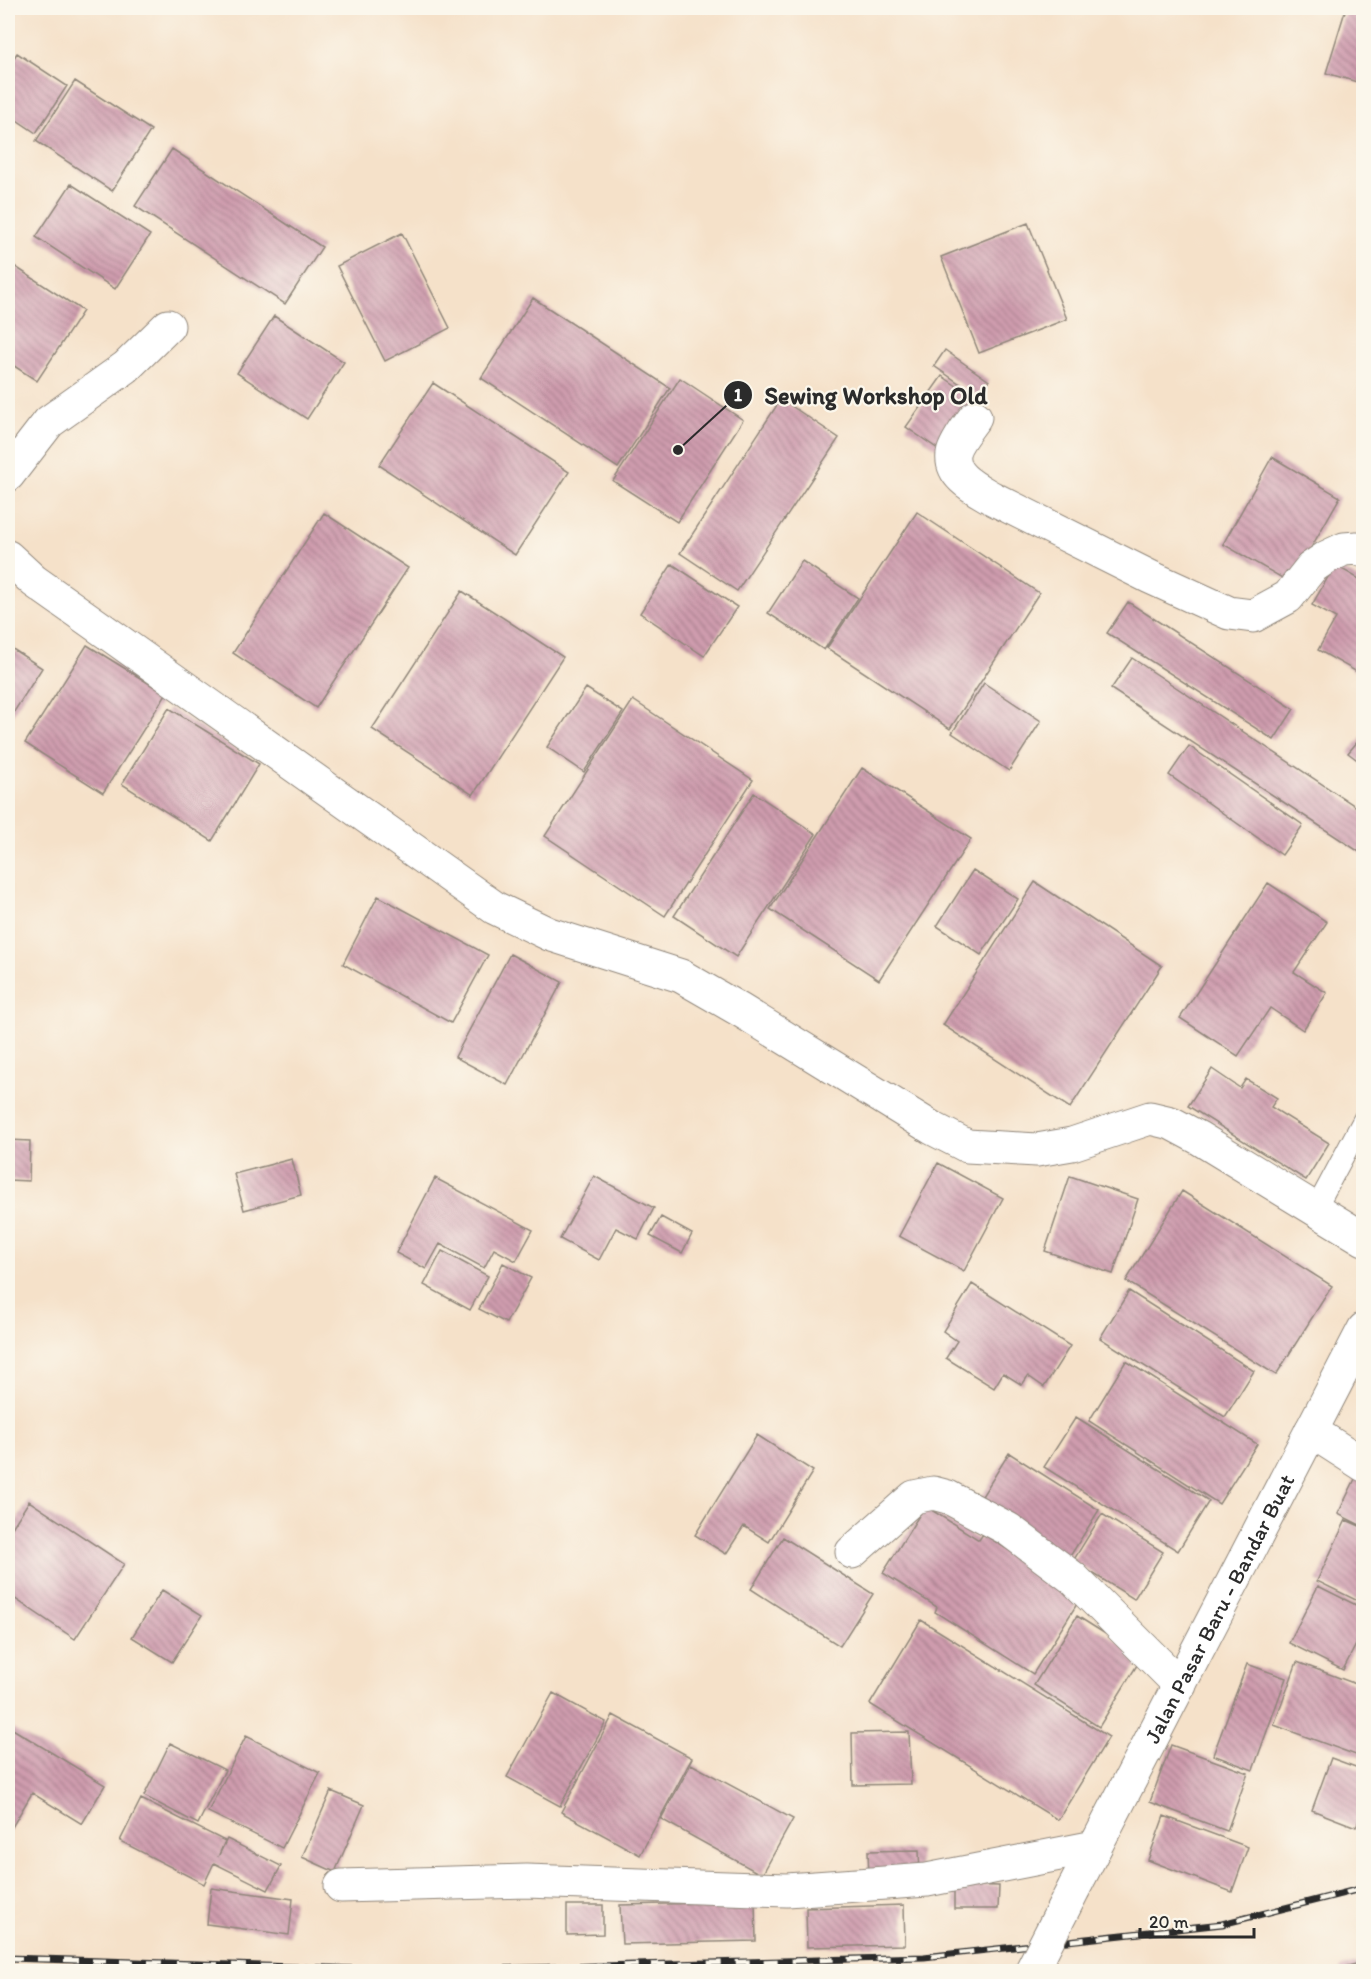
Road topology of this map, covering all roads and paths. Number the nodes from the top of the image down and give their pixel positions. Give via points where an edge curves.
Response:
1 (168, 326) dead end
2 (975, 417) dead end
3 (8, 474) edge
4 (1364, 551) edge
5 (8, 557) edge
6 (1364, 1118) edge
7 (1315, 1210) junction
8 (1364, 1239) edge
9 (1364, 1329) edge
10 (1311, 1431) junction
11 (1364, 1465) edge
12 (852, 1552) dead end
13 (1180, 1685) junction
14 (1095, 1847) junction
15 (340, 1886) dead end
16 (1030, 1971) edge

1 - 3 street via 126,367 49,422
2 - 4 street via 952,453 958,474 970,485 1229,613 1253,616 1288,597 1311,568 1327,557 1344,549
5 - 7 street via 84,617 495,908 549,934 681,976 967,1146 1037,1150 1072,1144 1150,1118 1171,1123 1199,1138
6 - 7 lane
7 - 8 street
9 - 10 street, Jalan Pasar Baru - Bandar Buat
10 - 11 street
10 - 13 street, Jalan Pasar Baru - Bandar Buat
12 - 13 street via 914,1497 933,1493 948,1497 1008,1529 1072,1578
13 - 14 street, Jalan Pasar Baru - Bandar Buat
14 - 15 street via 927,1881 787,1890 526,1881
14 - 16 street, Jalan Pasar Baru - Bandar Buat, bridge

